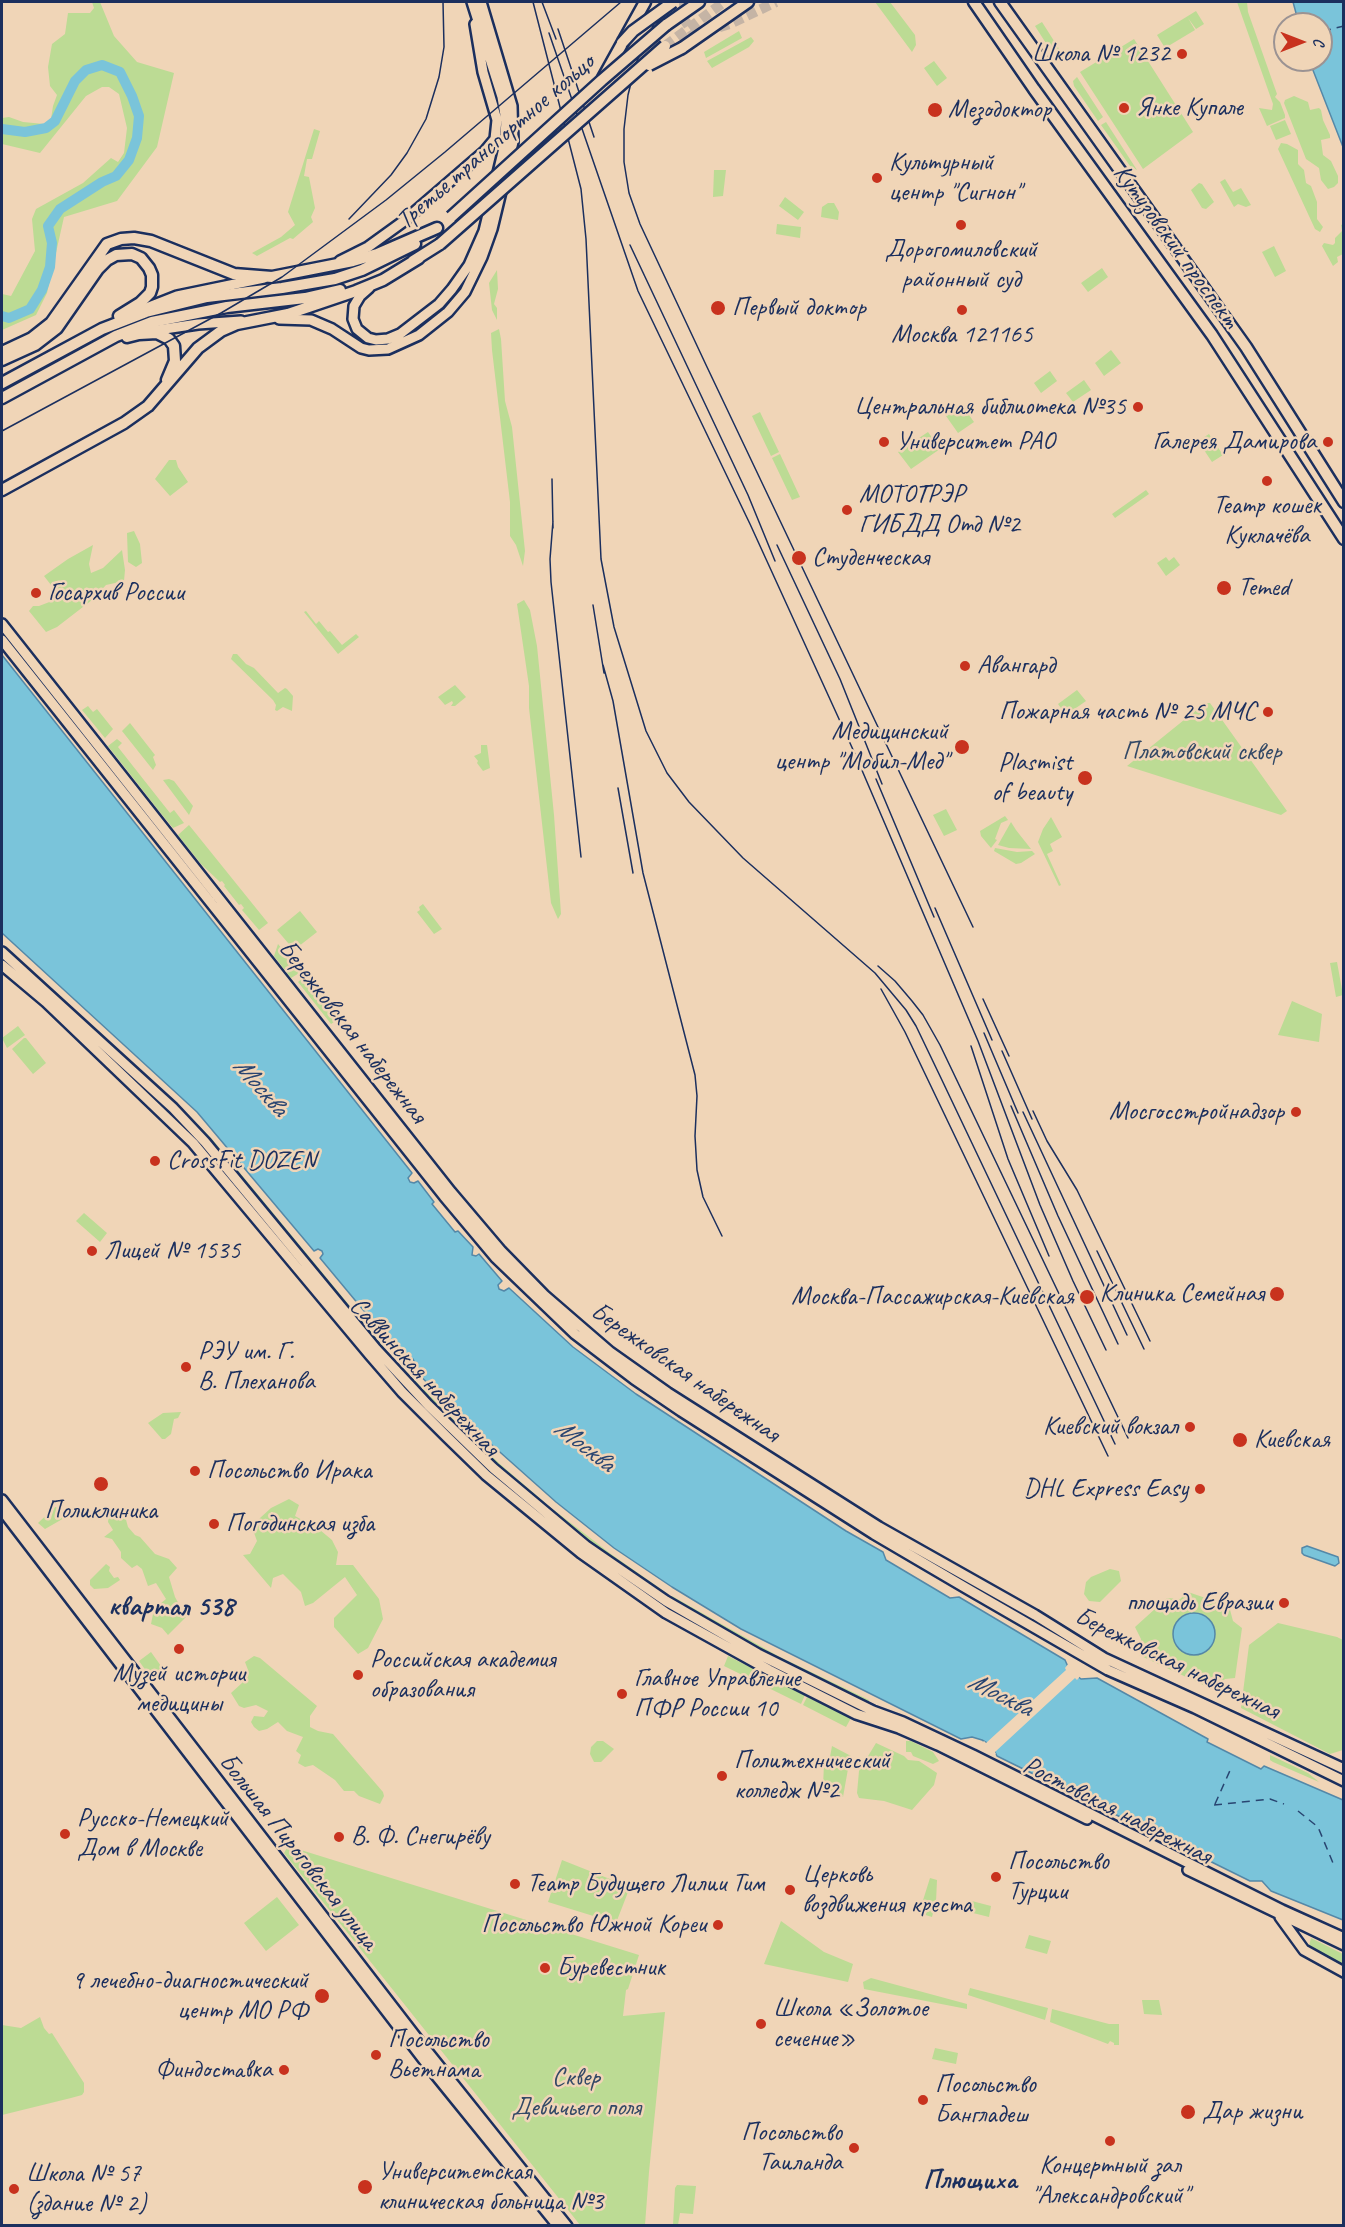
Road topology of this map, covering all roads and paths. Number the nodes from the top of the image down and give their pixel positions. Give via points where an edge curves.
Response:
1 (471, 2) edge
2 (481, 2) edge
3 (645, 2) edge
4 (673, 2) edge
5 (693, 2) edge
6 (699, 2) edge
7 (748, 2) edge
8 (974, 2) edge
9 (1000, 2) edge
10 (671, 22) junction
11 (622, 43) junction
12 (665, 46) tunnel mouth
13 (632, 73) junction
14 (602, 80) junction
15 (438, 228) junction
16 (419, 258) junction
17 (305, 272) junction
18 (272, 277) junction
19 (383, 280) junction
20 (264, 319) junction
21 (122, 320) junction
22 (252, 321) junction
23 (102, 329) junction
24 (140, 334) junction
25 (88, 351) junction
26 (2, 352) edge
27 (2, 360) edge
28 (2, 383) edge
29 (158, 396) junction
30 (2, 398) edge
31 (2, 489) edge
32 (1344, 502) edge
33 (1333, 524) junction
34 (1344, 539) edge
35 (1344, 544) edge
36 (2, 624) edge
37 (2, 640) edge
38 (2, 952) edge
39 (2, 965) edge
40 (19, 974) junction
41 (2, 1500) edge
42 (2, 1510) edge
43 (872, 1716) junction
44 (1326, 1761) junction
45 (1344, 1763) edge
46 (1344, 1769) edge
47 (1344, 1781) edge
48 (1279, 1915) junction
49 (1324, 1936) junction
50 (1344, 1938) edge
51 (1344, 1945) edge
52 (1316, 1957) junction
53 (1344, 1972) edge
54 (558, 2226) edge
55 (567, 2226) edge

1 - 17 main road via 479,55 498,130 490,146 368,247
1 - 19 main road via 502,97 506,122 504,148 484,231 469,265 439,304 400,334 376,340 357,328 353,313 360,296
2 - 20 main road via 512,106 513,142 492,229 465,292 419,336 388,349 361,348 311,320
3 - 11 main road, bridge
4 - 11 main road, bridge
5 - 10 main road
6 - 10 main road, Третье транспортное кольцо
7 - 13 main road, bridge via 682,48
8 - 33 main road, Кутузовский проспект via 1212,335
9 - 32 main road, Кутузовский проспект via 1246,347
10 - 14 main road, Третье транспортное кольцо, bridge
11 - 14 main road, bridge
12 - 13 main road, Третье транспортное кольцо, bridge
13 - 16 main road, Третье транспортное кольцо, bridge via 466,224
14 - 15 main road, Третье транспортное кольцо, bridge
15 - 17 main road via 376,254
15 - 21 main road, Третье транспортное кольцо via 390,258 335,279 195,299
16 - 19 main road
16 - 25 main road, Третье транспортное кольцо via 329,293 152,322
17 - 18 main road
18 - 21 main road via 177,296
18 - 26 main road via 234,274 151,241 121,239 107,244 51,323 32,338
19 - 20 main road via 314,306
20 - 22 main road
21 - 23 main road, Третье транспортное кольцо
22 - 24 main road via 198,324
22 - 29 main road via 221,331 198,348
23 - 27 main road via 150,293 152,275 141,258 123,254 107,260 57,328 35,345
23 - 28 main road, Третье транспортное кольцо
24 - 25 main road
24 - 29 main road via 164,334 174,346 175,362
25 - 30 main road, Третье транспортное кольцо
29 - 31 main road via 124,423
33 - 34 main road, Кутузовский проспект
33 - 35 main road, Кутузовский проспект
36 - 44 main road, Бережковская набережная via 451,1192 501,1251 581,1328 668,1393 879,1527 1112,1662
37 - 47 main road, Бережковская набережная via 444,1196 496,1258 575,1334 681,1412 874,1534 1108,1671 1195,1707
38 - 40 main road
39 - 40 main road
40 - 43 main road, Саввинская набережная via 193,1143 402,1392 486,1475 581,1553 666,1613 769,1670
41 - 55 main road, Большая Пироговская улица via 419,2041
42 - 54 main road, Большая Пироговская улица via 430,2068
43 - 48 main road, Ростовская набережная
43 - 50 main road, Ростовская набережная via 923,1731
44 - 45 main road
44 - 46 main road, Бережковская набережная
48 - 49 main road, Ростовская набережная
48 - 52 main road via 1304,1950
49 - 51 main road, Ростовская набережная
49 - 52 main road via 1310,1935 1305,1940
52 - 53 main road

